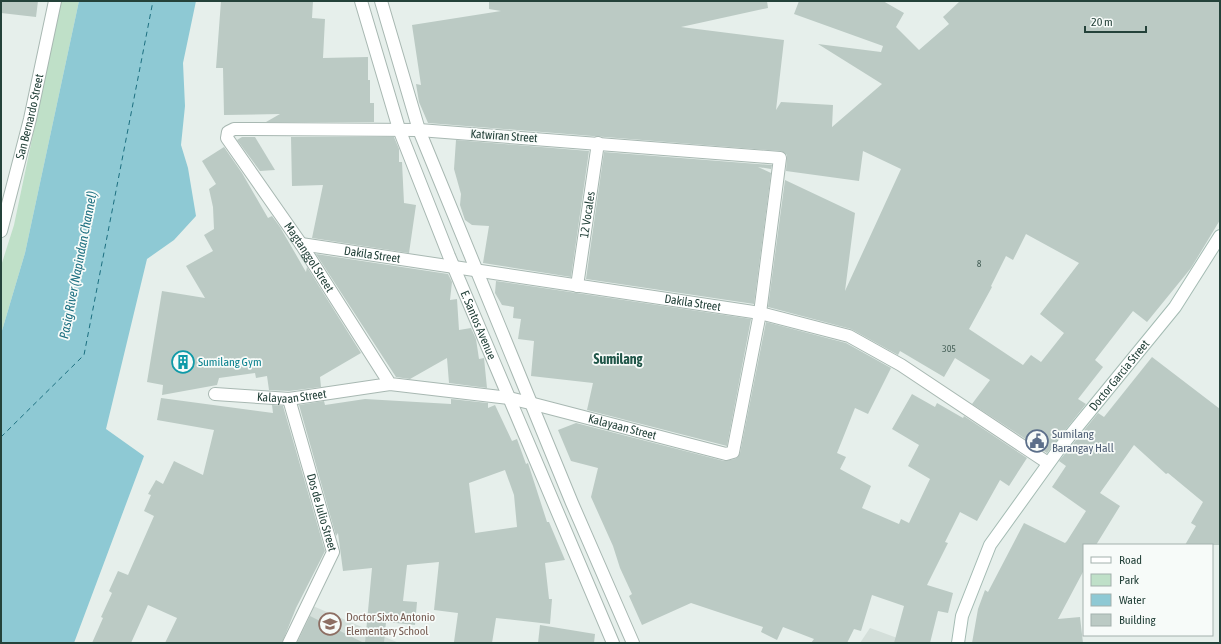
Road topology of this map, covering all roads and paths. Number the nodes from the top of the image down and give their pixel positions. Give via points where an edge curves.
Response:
1 (55, 1) edge
2 (361, 1) edge
3 (381, 1) edge
4 (399, 129) junction
5 (419, 130) junction
6 (228, 132) joint
7 (598, 144) junction
8 (780, 158) joint
9 (1, 231) edge
10 (1220, 236) edge
11 (301, 244) junction
12 (454, 267) junction
13 (475, 270) junction
14 (577, 286) junction
15 (760, 313) junction
16 (390, 384) junction
17 (215, 394) dead end
18 (508, 398) junction
19 (288, 399) junction
20 (530, 403) junction
21 (1048, 464) junction
22 (289, 643) edge
23 (613, 643) edge
24 (632, 643) edge
25 (958, 643) edge

1 - 9 street, San Bernardo Street via 30,119
2 - 4 street, E. Santos Avenue
3 - 5 street, E. Santos Avenue
4 - 5 street, Katwiran Street
4 - 6 street, Katwiran Street via 234,129
4 - 12 street, E. Santos Avenue
5 - 7 street, Katwiran Street
5 - 13 street, E. Santos Avenue
6 - 11 street, Magtanggol Street via 227,138
7 - 8 street, Katwiran Street
7 - 14 street, 12 Vocales
8 - 15 street, Kalayaan Street
10 - 21 street, Doctor Garcia Street via 1175,307
11 - 12 street, Dakila Street
11 - 16 street, Magtanggol Street
12 - 13 street, Dakila Street
12 - 18 street, E. Santos Avenue
13 - 14 street, Dakila Street
13 - 20 street, E. Santos Avenue
14 - 15 street, Dakila Street
15 - 20 street, Kalayaan Street via 733,452 726,454
15 - 21 street, Dakila Street via 850,336 901,365
16 - 18 street, Kalayaan Street
16 - 19 street, Kalayaan Street
17 - 19 street, Kalayaan Street
18 - 20 street, Kalayaan Street
18 - 23 street, E. Santos Avenue
19 - 22 street, Dos de Julio Street via 333,552
20 - 24 street, E. Santos Avenue
21 - 25 street, Doctor Garcia Street via 990,545 962,616

